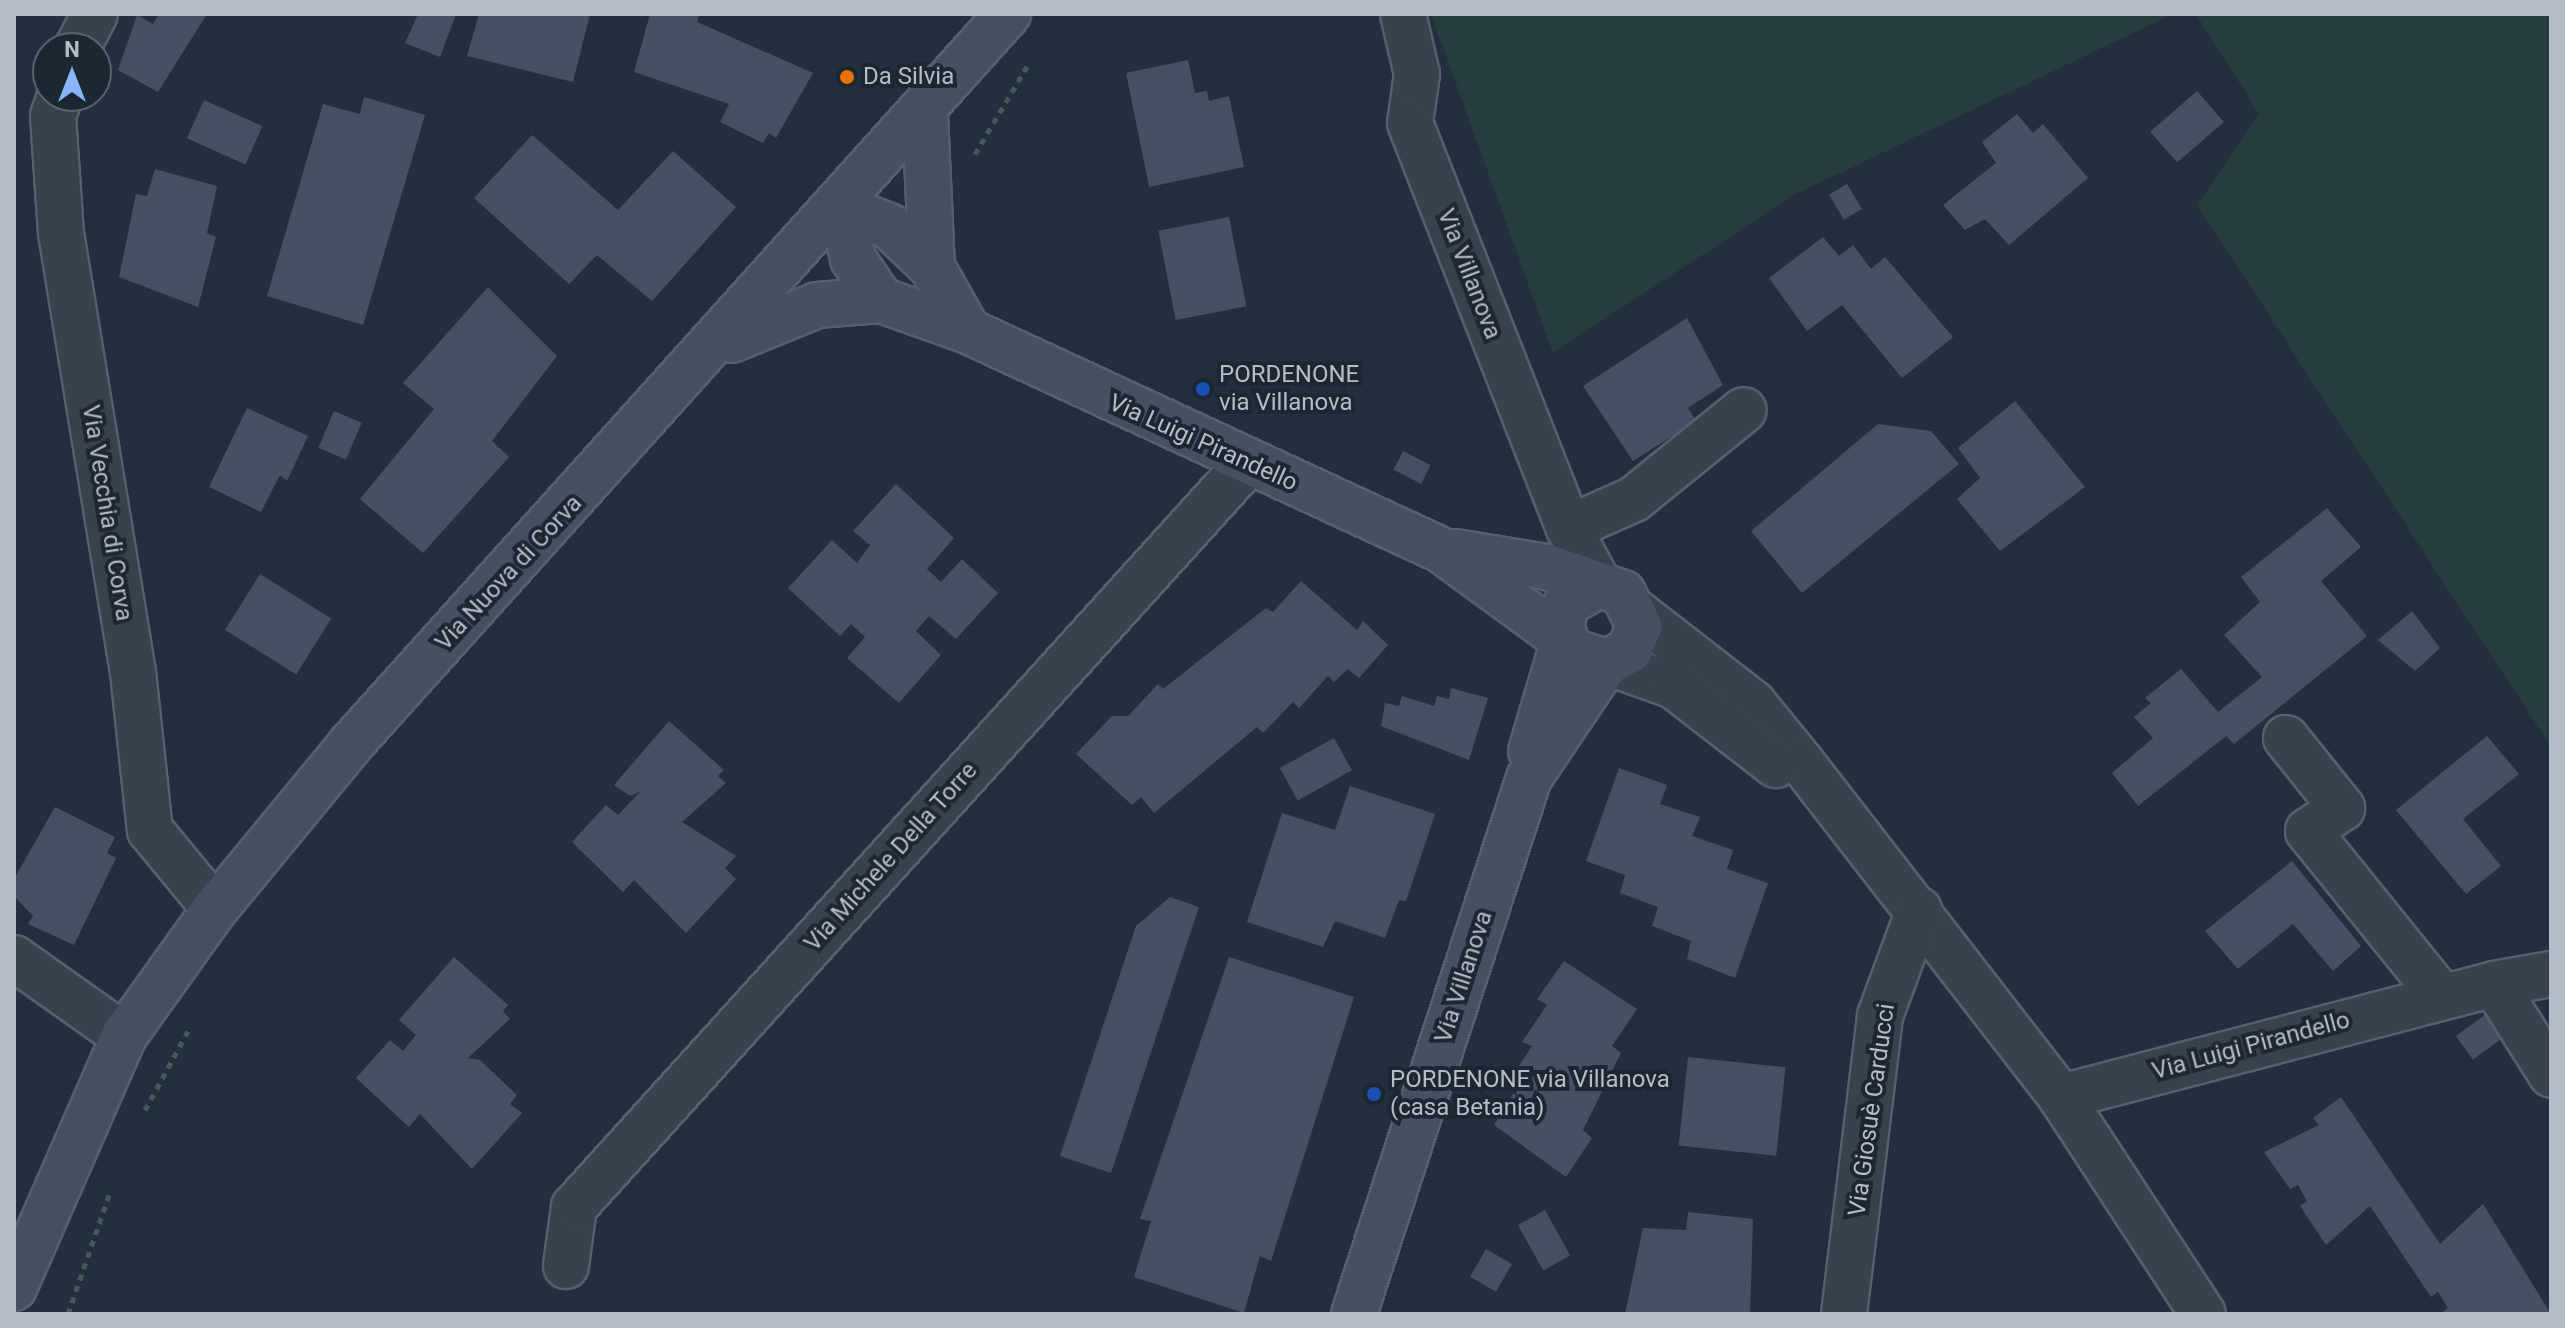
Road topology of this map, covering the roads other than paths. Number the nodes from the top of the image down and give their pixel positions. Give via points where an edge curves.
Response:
1 (95, 14) edge
2 (1008, 14) edge
3 (1403, 14) edge
4 (85, 32) edge
5 (54, 112) edge
6 (925, 114) junction
7 (841, 207) junction
8 (932, 267) junction
9 (881, 300) junction
10 (968, 331) junction
11 (708, 352) junction
12 (1744, 410) dead end
13 (1248, 463) junction
14 (1569, 528) junction
15 (1441, 550) junction
16 (1599, 585) junction
17 (1637, 613) junction
18 (1564, 640) junction
19 (1607, 662) junction
20 (2286, 738) dead end
21 (1529, 778) junction
22 (1847, 826) junction
23 (215, 909) junction
24 (1919, 910) junction
25 (14, 958) edge
26 (2551, 974) edge
27 (2494, 984) junction
28 (2442, 997) junction
29 (124, 1036) junction
30 (2551, 1074) edge
31 (2061, 1097) junction
32 (61, 1169) junction
33 (14, 1214) edge
34 (566, 1266) dead end
35 (14, 1288) edge
36 (1354, 1314) edge
37 (1844, 1314) edge
38 (2203, 1314) edge

1 - 4 street
2 - 6 street, Via Nuova di Corva
3 - 14 street, Via Villanova via 1417,74 1410,123
5 - 23 street, Via Vecchia di Corva via 61,233 133,672 150,830
6 - 7 street, Via Nuova di Corva
6 - 8 street
7 - 8 street via 889,226
7 - 9 street via 853,259
7 - 11 street, Via Nuova di Corva
8 - 10 street
9 - 10 street, Via Luigi Pirandello
9 - 11 street, Via Luigi Pirandello via 771,318
10 - 13 street, Via Luigi Pirandello
11 - 23 street, Via Nuova di Corva via 350,745
12 - 14 street via 1634,499
13 - 15 street, Via Luigi Pirandello
13 - 34 street, Via Michele Della Torre via 574,1207
14 - 16 street, Via Villanova
15 - 16 street, Via Luigi Pirandello via 1547,567
15 - 18 street, Via Luigi Pirandello
16 - 17 street, Via Luigi Pirandello via 1623,593
16 - 18 street via 1567,603
17 - 19 street via 1630,650
17 - 22 street, Via Luigi Pirandello via 1753,703
18 - 19 street, Via Luigi Pirandello via 1582,659
18 - 21 street, Via Villanova via 1550,672
19 - 21 street, Via Villanova
19 - 22 street, Via Luigi Pirandello via 1658,678 1712,712
20 - 28 street via 2342,808 2308,831
21 - 36 street, Via Villanova
22 - 24 street, Via Luigi Pirandello
23 - 29 street, Via Nuova di Corva
24 - 31 street, Via Luigi Pirandello
24 - 37 street, Via Giosuè Carducci via 1880,1016
25 - 29 street
26 - 27 street, Via Luigi Pirandello
27 - 28 street, Via Luigi Pirandello
27 - 30 street
28 - 31 street, Via Luigi Pirandello
29 - 32 street, Via Nuova di Corva
31 - 38 street, Via Luigi Pirandello
32 - 33 street, Via Nuova di Corva
32 - 35 street, Via Nuova di Corva via 34,1256

